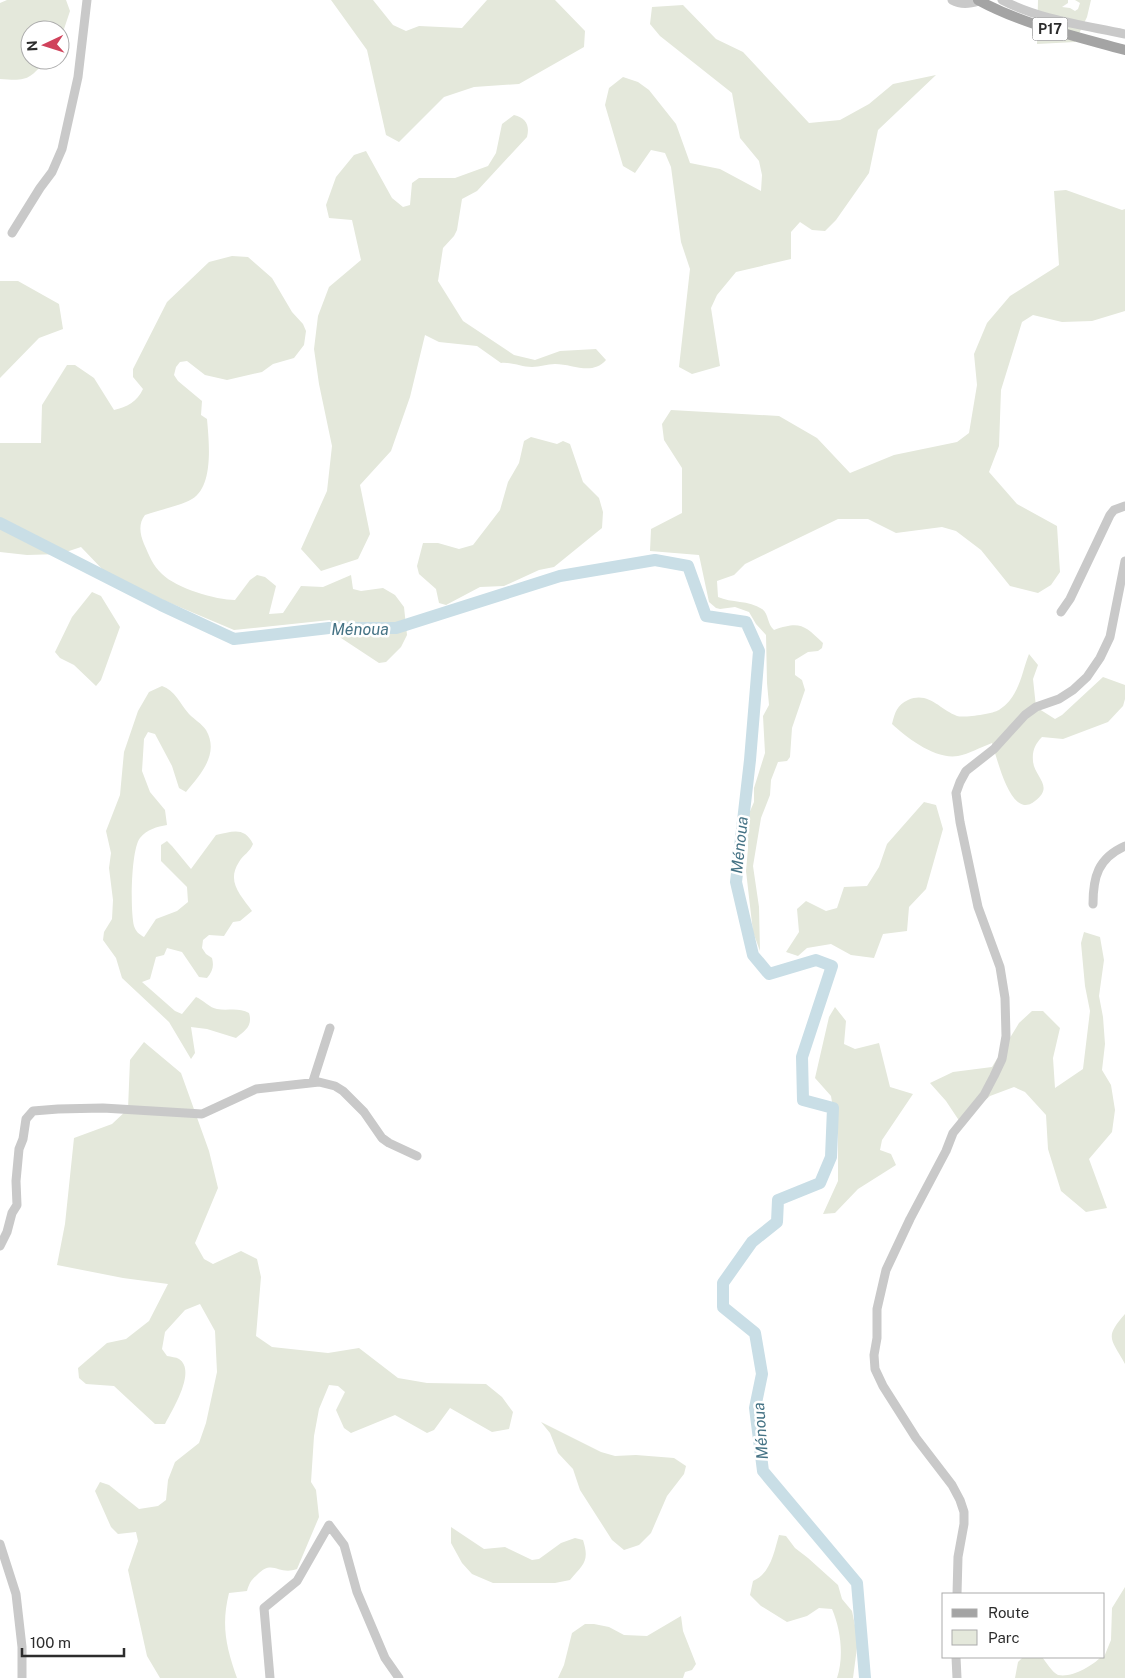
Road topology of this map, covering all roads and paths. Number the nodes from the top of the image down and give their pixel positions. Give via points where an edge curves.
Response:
1 (86, 0) edge
2 (952, 0) edge
3 (978, 0) edge
4 (1002, 0) edge
5 (1125, 34) edge
6 (1125, 50) edge
7 (12, 233) dead end
8 (1125, 506) edge
9 (1125, 560) edge
10 (1061, 612) dead end
11 (1125, 846) edge
12 (1093, 904) dead end
13 (330, 1028) dead end
14 (313, 1082) junction
15 (417, 1156) dead end
16 (0, 1246) edge
17 (0, 1544) edge
18 (956, 1593) edge
19 (956, 1658) edge
20 (22, 1678) edge
21 (270, 1678) edge
22 (400, 1678) edge
23 (957, 1678) edge

1 - 7 street via 78,77 62,149 52,172
2 - 3 street via 969,4
3 - 6 main road, P17 via 1039,26
4 - 5 street via 1055,20
8 - 10 street via 1110,515
9 - 18 street via 1110,637 1087,677 1059,699 1036,707 1026,715 994,749 966,771 956,793 978,907 1000,967 1006,1036 1002,1059 994,1076 984,1095 953,1134 888,1263 880,1289 874,1355 875,1369 883,1386 960,1500 964,1524
11 - 12 street via 1105,860 1098,870 1093,884
13 - 14 street
14 - 15 street via 343,1091 364,1112 382,1138
14 - 16 street via 256,1089 202,1114 102,1108 33,1111 26,1119 20,1149 16,1181 18,1205
17 - 20 street via 16,1594
19 - 23 street
21 - 22 street via 264,1608 297,1581 329,1524 344,1545 357,1592 385,1658

